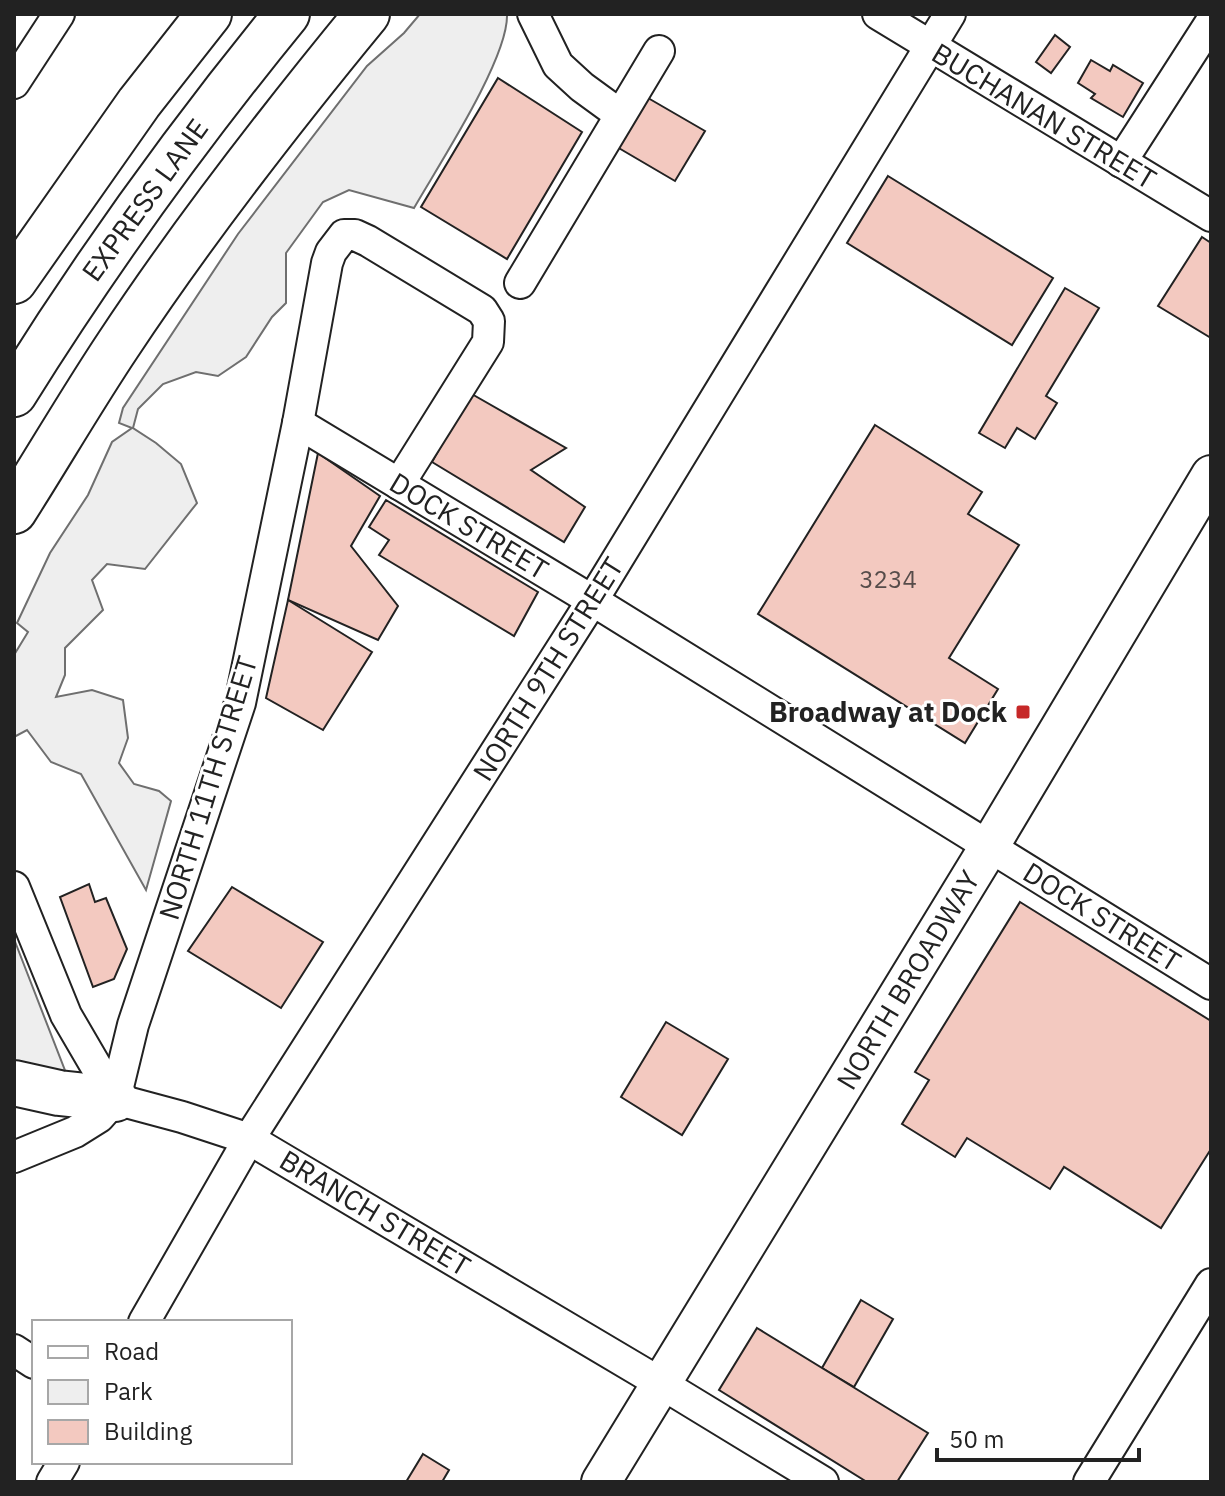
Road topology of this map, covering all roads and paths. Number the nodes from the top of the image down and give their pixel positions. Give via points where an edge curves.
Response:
1 (59, 14) edge
2 (209, 14) edge
3 (287, 14) edge
4 (367, 14) edge
5 (533, 14) edge
6 (878, 14) edge
7 (950, 14) edge
8 (1211, 22) edge
9 (930, 47) junction
10 (659, 51) dead end
11 (14, 83) edge
12 (619, 114) junction
13 (1121, 162) junction
14 (1211, 216) edge
15 (14, 281) edge
16 (520, 283) dead end
17 (14, 394) edge
18 (298, 423) junction
19 (1211, 475) edge
20 (399, 484) junction
21 (14, 511) edge
22 (592, 601) junction
23 (989, 847) junction
24 (14, 887) edge
25 (1211, 984) edge
26 (14, 1083) edge
27 (115, 1099) junction
28 (249, 1139) junction
29 (14, 1157) edge
30 (1211, 1284) edge
31 (145, 1320) edge
32 (14, 1350) edge
33 (32, 1362) edge
34 (662, 1384) junction
35 (63, 1464) edge
36 (52, 1482) edge
37 (601, 1482) edge
38 (823, 1482) edge
39 (1089, 1482) edge

1 - 11 street
2 - 15 highway via 139,103
3 - 17 highway, EXPRESS LANE via 150,189
4 - 21 highway via 201,227 117,346
5 - 12 street via 558,65
6 - 9 street, BUCHANAN STREET
7 - 9 street, NORTH 9TH STREET
8 - 13 street
9 - 13 street, BUCHANAN STREET
9 - 22 street, NORTH 9TH STREET
10 - 12 street
12 - 16 street
13 - 14 street, BUCHANAN STREET
18 - 20 street, DOCK STREET
18 - 20 street, NORTH 11TH STREET via 327,263 344,235 355,235 482,310 489,321 488,342
18 - 27 street, NORTH 11TH STREET via 240,703 133,1025
19 - 23 main road, NORTH BROADWAY
20 - 22 street, DOCK STREET
22 - 23 street, DOCK STREET
22 - 28 street, NORTH 9TH STREET
23 - 25 street, DOCK STREET
23 - 34 main road, NORTH BROADWAY
24 - 27 street via 66,1015
26 - 27 highway
27 - 28 street, BRANCH STREET
27 - 29 street via 75,1132
28 - 31 street, NORTH 9TH STREET
28 - 34 street, BRANCH STREET
30 - 39 street
32 - 33 street
34 - 37 main road, NORTH BROADWAY
34 - 38 street, BRANCH STREET
35 - 36 street

